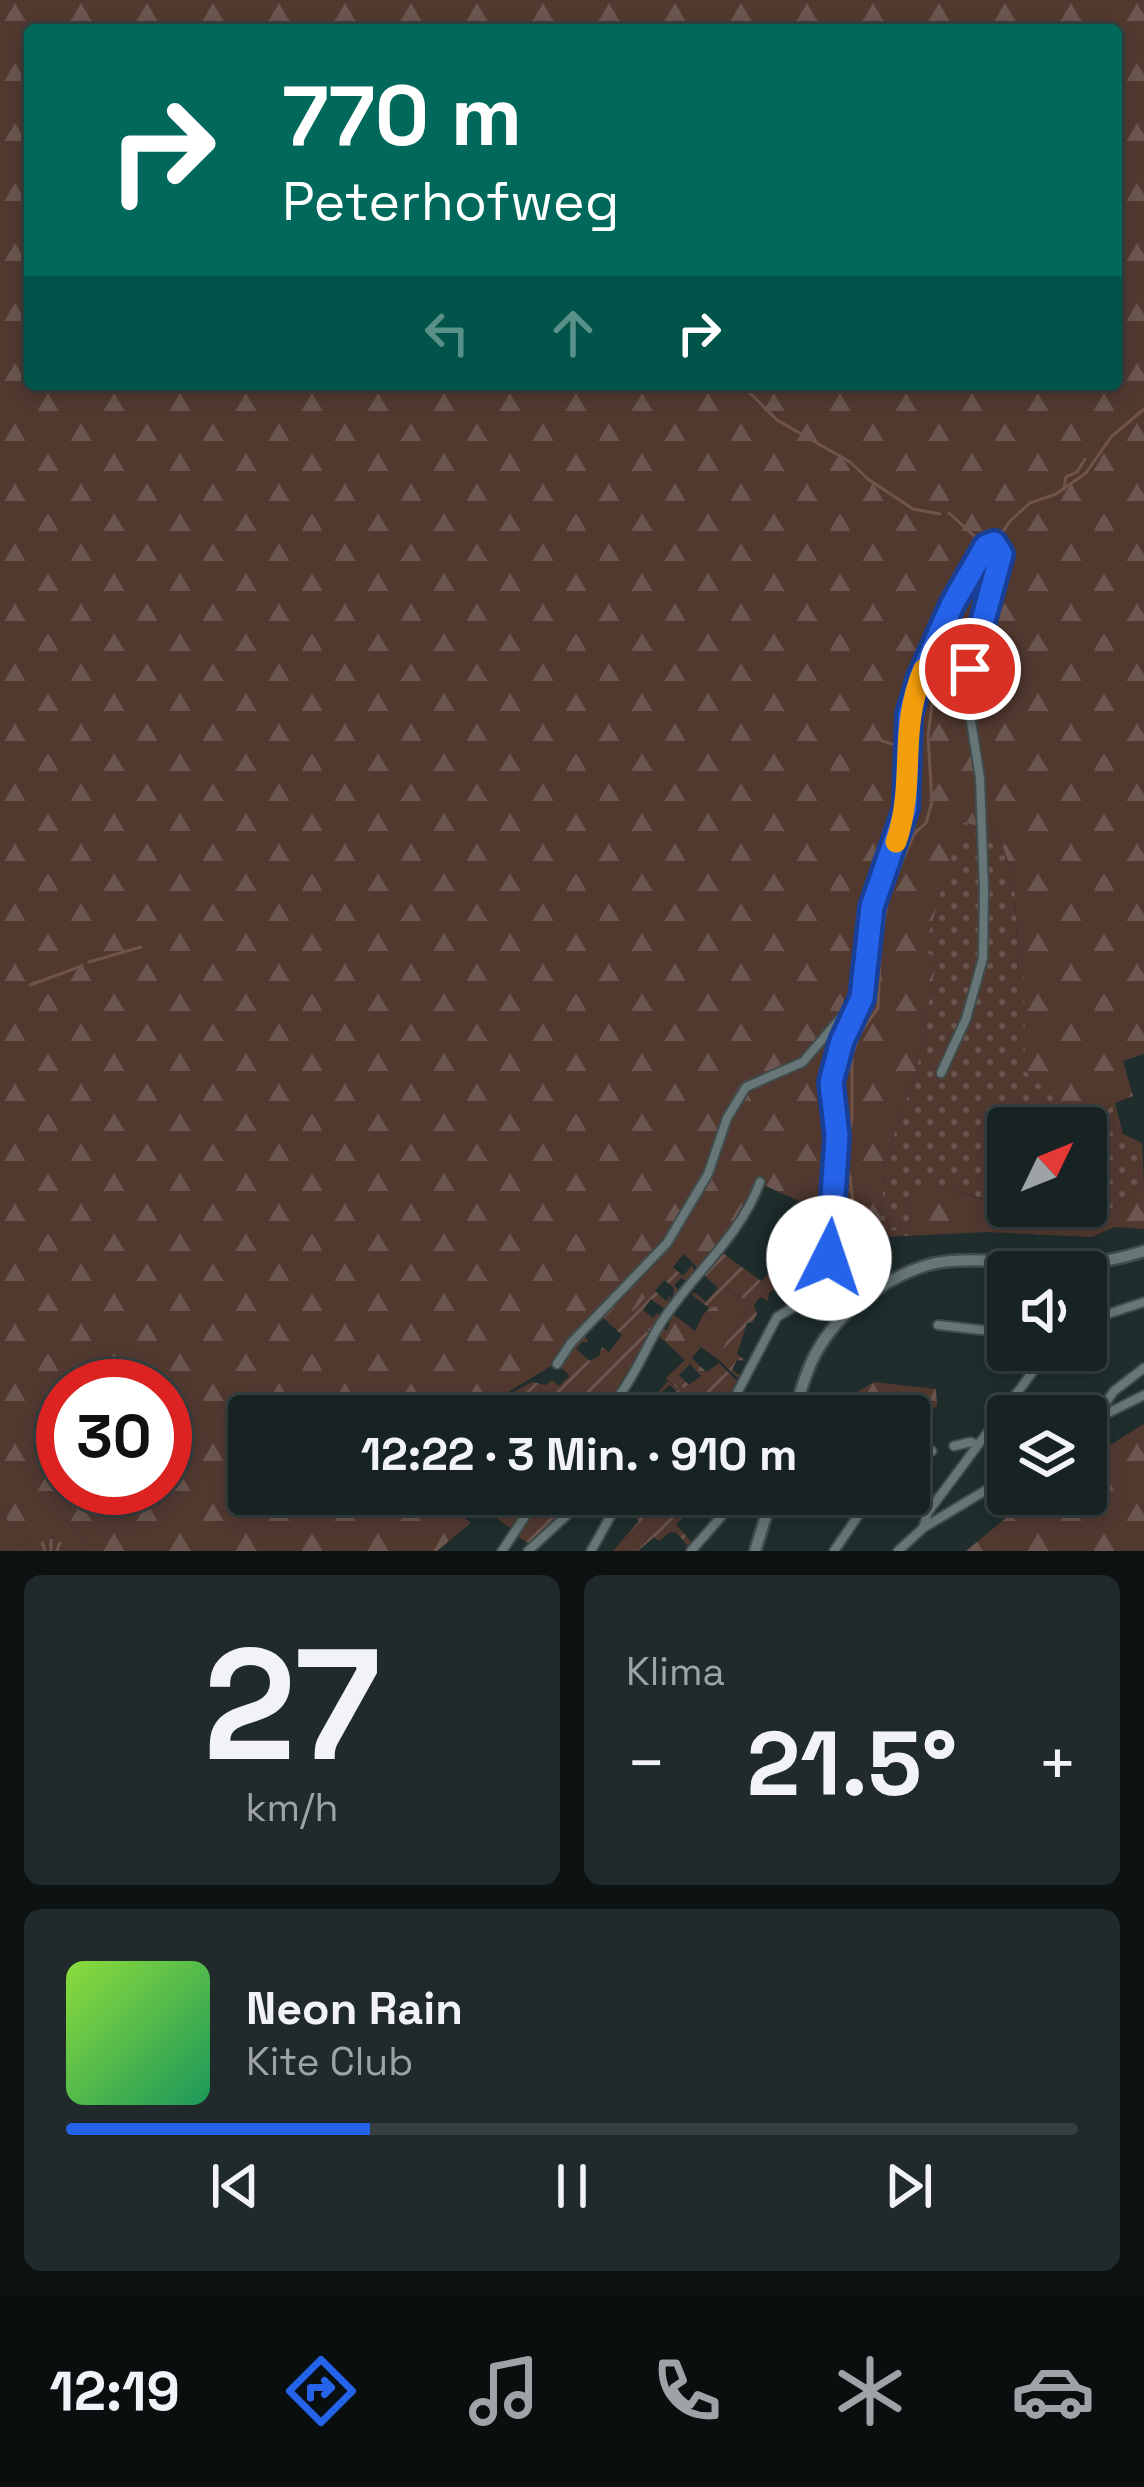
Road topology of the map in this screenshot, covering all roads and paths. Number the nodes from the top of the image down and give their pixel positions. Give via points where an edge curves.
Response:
1 (863, 992) junction
2 (941, 1072) dead end
3 (760, 1182) dead end
4 (1144, 1251) edge
5 (840, 1302) junction
6 (1144, 1302) edge
7 (850, 1313) junction
8 (1107, 1314) edge
9 (938, 1325) dead end
10 (987, 1331) edge
11 (556, 1364) dead end
12 (1144, 1368) edge
13 (1032, 1371) edge
14 (617, 1395) edge
15 (736, 1395) edge
16 (802, 1395) edge
17 (1144, 1395) edge
18 (1107, 1401) edge
19 (1107, 1411) edge
20 (976, 1445) junction
21 (954, 1446) dead end
22 (987, 1489) edge
23 (526, 1515) edge
24 (567, 1515) edge
25 (611, 1515) edge
26 (722, 1515) edge
27 (766, 1515) edge
28 (859, 1515) edge
29 (922, 1528) junction
30 (502, 1551) edge
31 (528, 1551) edge
32 (591, 1551) edge
33 (691, 1551) edge
34 (755, 1551) edge
35 (834, 1551) edge
36 (898, 1551) edge

1 - 2 street via 872,907 907,802 914,695 953,603 987,544 998,545 966,690 980,778 983,953
1 - 5 street via 831,1082 837,1136 829,1275
1 - 11 street via 803,1062 746,1088 667,1243
3 - 14 street via 745,1217
4 - 7 main road via 1076,1266 933,1264 893,1280
5 - 7 street
5 - 15 street via 777,1317
6 - 8 street
7 - 16 main road via 818,1350
9 - 10 street
12 - 18 street
13 - 20 street
17 - 19 street
20 - 21 street
20 - 29 street
22 - 29 street
23 - 30 street
24 - 31 street
25 - 32 street
26 - 33 street
27 - 34 main road
28 - 35 street
29 - 36 street

